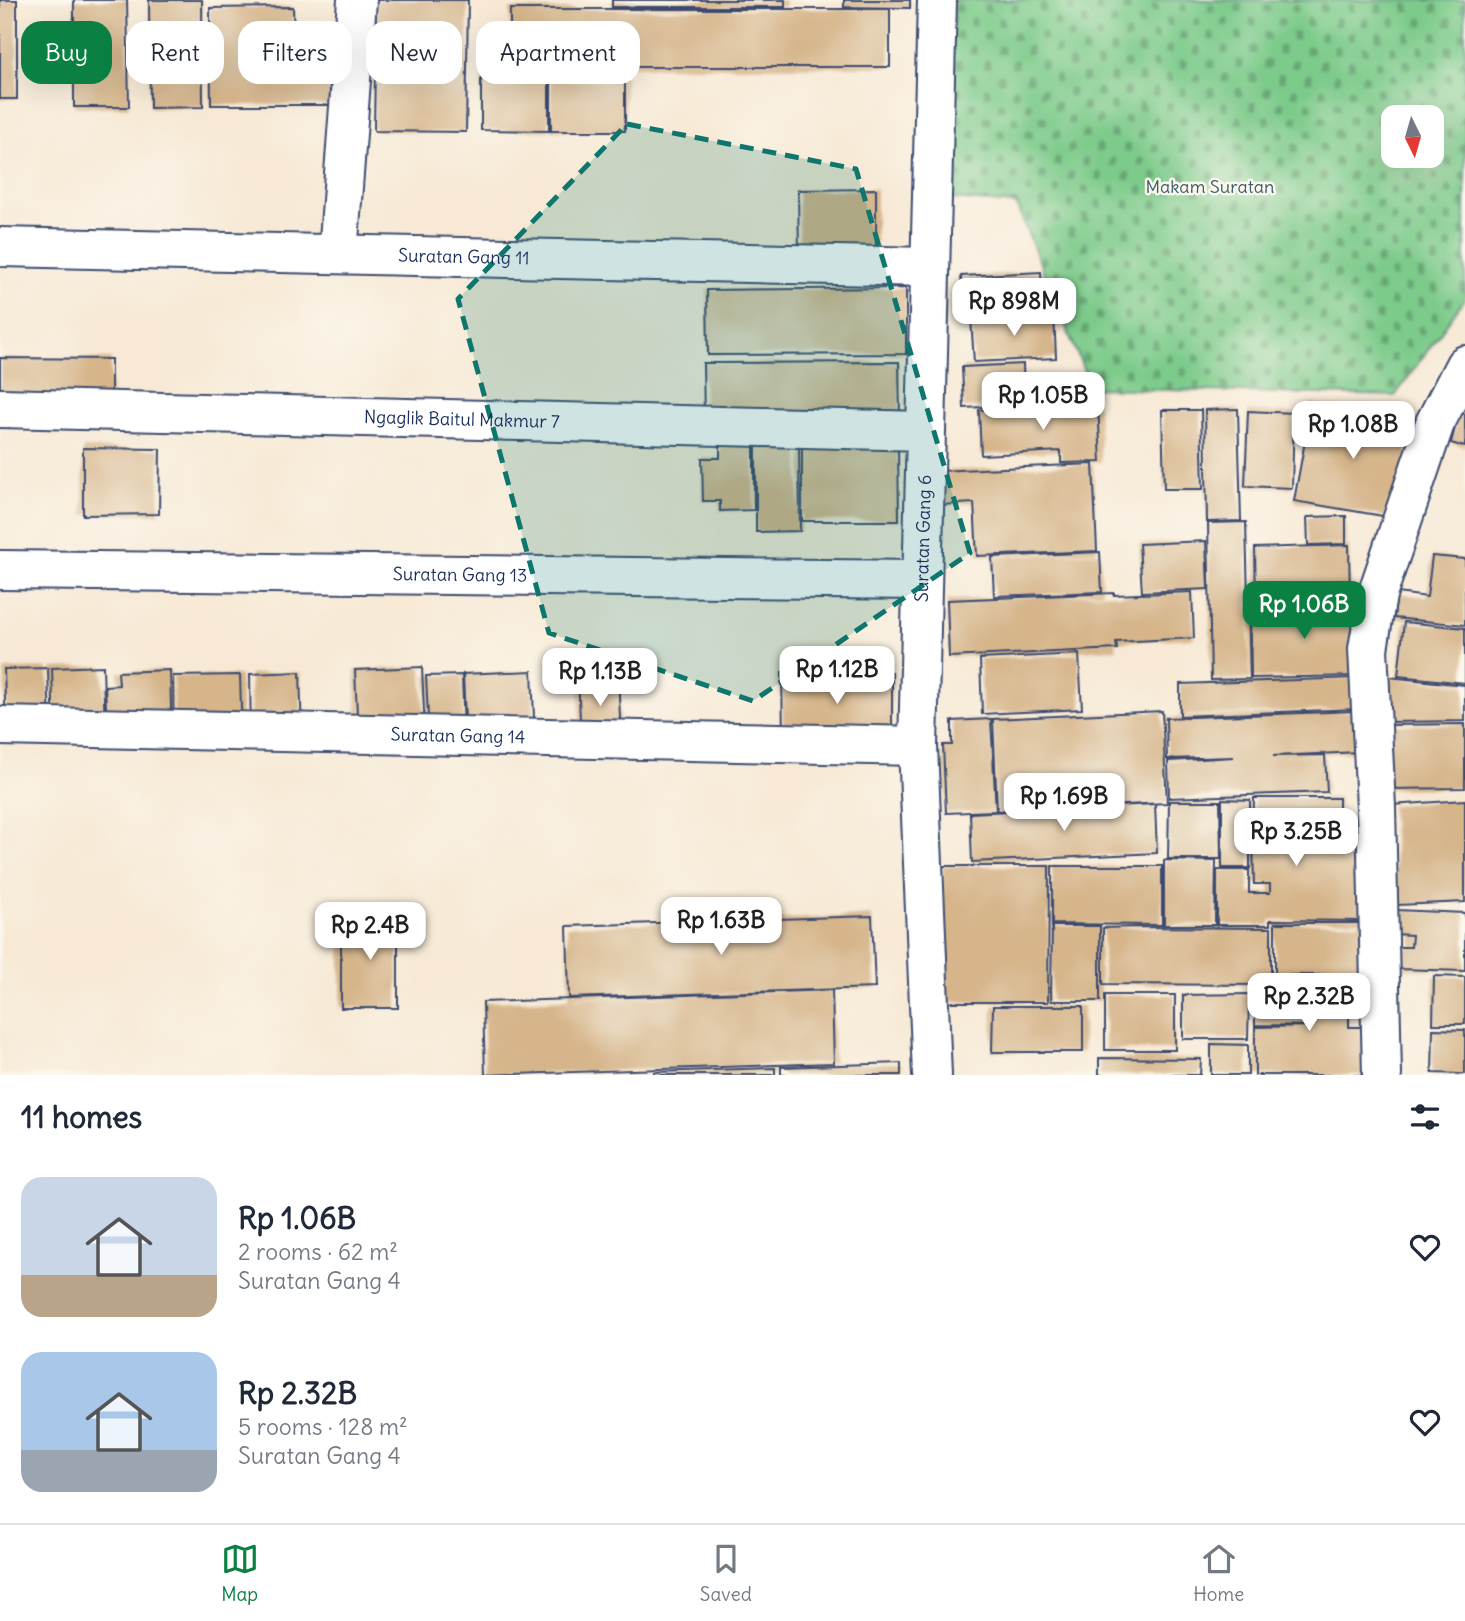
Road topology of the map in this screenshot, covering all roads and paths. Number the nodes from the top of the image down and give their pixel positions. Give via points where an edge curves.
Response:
1 (357, 0) edge
2 (937, 0) edge
3 (0, 247) edge
4 (338, 254) junction
5 (929, 267) junction
6 (1465, 365) edge
7 (0, 408) edge
8 (925, 431) junction
9 (0, 570) edge
10 (921, 580) junction
11 (0, 726) edge
12 (918, 746) junction
13 (932, 1075) edge
14 (1382, 1075) edge

1 - 4 street
2 - 5 street, Suratan Gang 6
3 - 4 street, Suratan Gang 11
4 - 5 street, Suratan Gang 11
5 - 8 street, Suratan Gang 6
6 - 14 street via 1434,423 1377,595 1368,649
7 - 8 street, Ngaglik Baitul Makmur 7
8 - 10 street, Suratan Gang 6
9 - 10 street, Suratan Gang 13
10 - 12 street, Suratan Gang 6
11 - 12 street, Suratan Gang 14
12 - 13 street, Suratan Gang 6

